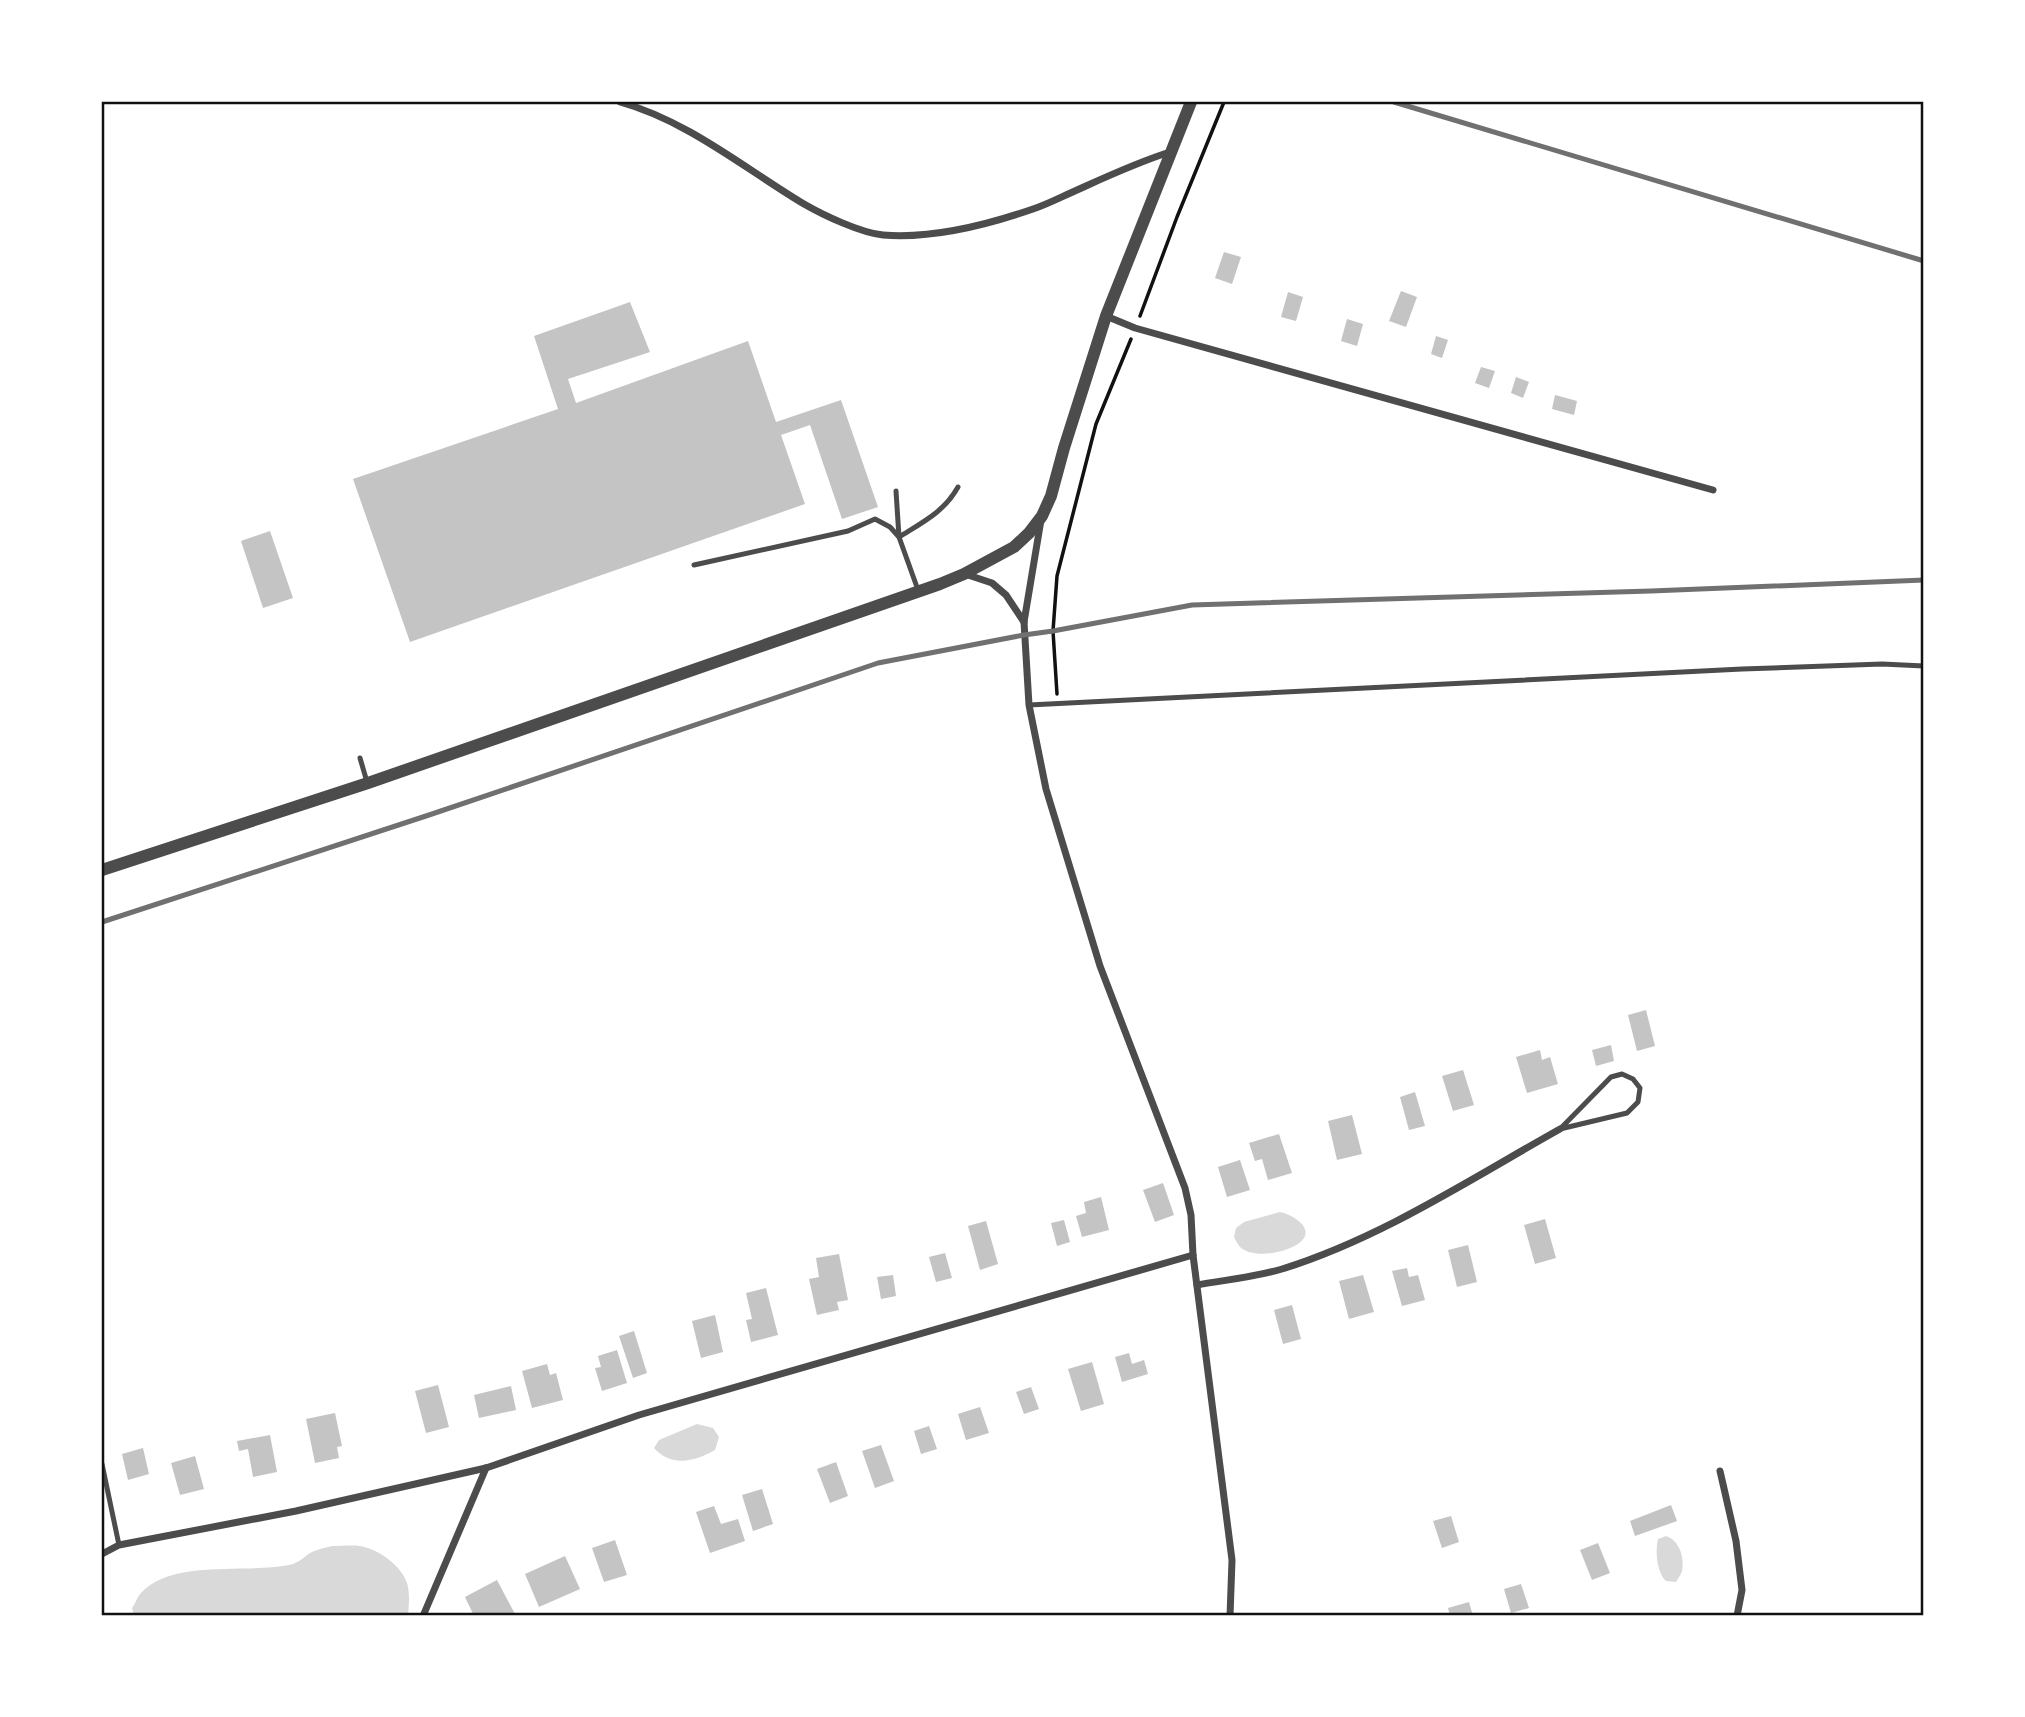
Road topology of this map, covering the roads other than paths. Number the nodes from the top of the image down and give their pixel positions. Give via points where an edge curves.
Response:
1 (620, 102) edge
2 (1191, 102) edge
3 (1171, 152) junction
4 (1106, 316) junction
5 (958, 487) dead end
6 (1713, 490) dead end
7 (896, 491) dead end
8 (1042, 516) junction
9 (899, 537) junction
10 (694, 565) dead end
11 (964, 574) junction
12 (918, 591) junction
13 (1024, 622) junction
14 (1923, 666) edge
15 (1029, 705) junction
16 (360, 758) dead end
17 (368, 783) junction
18 (102, 870) edge
19 (1560, 1129) junction
20 (1194, 1255) junction
21 (1198, 1285) junction
22 (102, 1464) edge
23 (486, 1468) junction
24 (1720, 1471) dead end
25 (119, 1545) junction
26 (102, 1554) edge
27 (424, 1614) edge
28 (1230, 1615) edge
29 (1737, 1615) edge

1 - 3 street via 673,122 810,207 881,235 965,229 1034,209
2 - 3 street
3 - 4 street
4 - 6 street via 1135,328
4 - 8 street
5 - 9 lane via 950,501
7 - 9 lane
8 - 11 street via 1014,547
8 - 13 street
9 - 10 lane via 875,519 848,531
9 - 12 lane
11 - 12 street
11 - 13 street via 992,583 1006,594
12 - 17 street
13 - 15 street
14 - 15 lane via 1742,669
15 - 20 street via 1046,789 1100,966 1185,1188
16 - 17 lane
17 - 18 street
19 - 19 lane via 1627,1113 1638,1102 1640,1088 1622,1073 1611,1077
19 - 21 street via 1408,1216 1320,1255 1280,1269
20 - 21 street
20 - 23 street via 639,1415
21 - 28 street via 1232,1560
22 - 25 lane
23 - 25 street
23 - 27 street
24 - 29 street via 1736,1541 1741,1590
25 - 26 street

